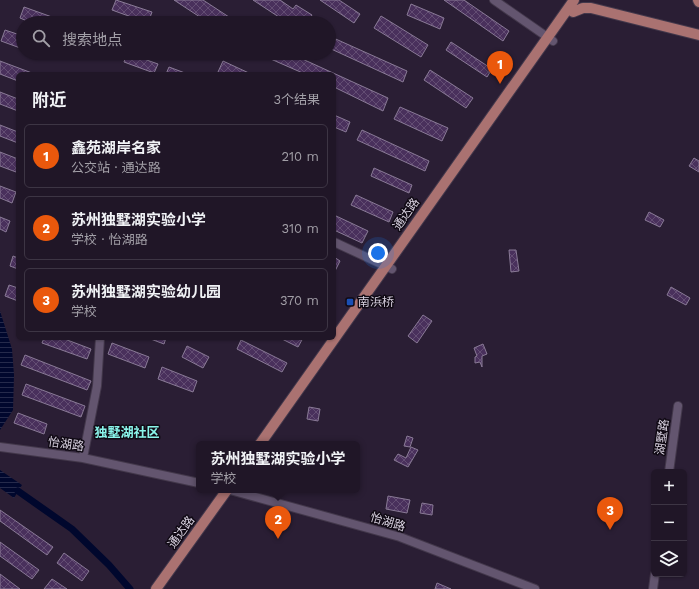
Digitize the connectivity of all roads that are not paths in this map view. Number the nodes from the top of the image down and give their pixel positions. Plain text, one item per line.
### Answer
1 (494, 0) edge
2 (574, 0) edge
3 (582, 0) edge
4 (573, 12) junction
5 (699, 35) edge
6 (550, 39) junction
7 (336, 243) edge
8 (389, 267) junction
9 (100, 340) edge
10 (336, 340) edge
11 (336, 340) edge
12 (678, 406) dead end
13 (262, 441) edge
14 (270, 441) edge
15 (0, 447) edge
16 (83, 458) junction
17 (669, 469) edge
18 (196, 482) edge
19 (230, 493) edge
20 (230, 493) edge
21 (242, 493) edge
22 (655, 577) edge
23 (156, 589) edge
24 (165, 589) edge
25 (535, 589) edge
26 (653, 589) edge

1 - 6 street
2 - 6 main road, 通达路
3 - 4 main road, 通达路
4 - 5 main road
4 - 6 main road, 通达路
6 - 8 main road, 通达路
7 - 8 street
8 - 10 main road, 通达路
8 - 14 main road, 通达路
9 - 16 street
11 - 13 main road, 通达路
12 - 17 street, 湖墅路
15 - 16 street, 怡湖路
16 - 18 street, 怡湖路
19 - 23 main road, 通达路
20 - 24 main road, 通达路
21 - 25 street, 怡湖路
22 - 26 street

